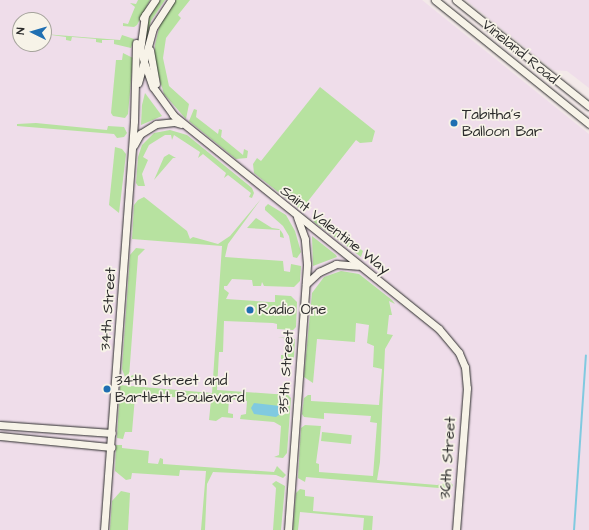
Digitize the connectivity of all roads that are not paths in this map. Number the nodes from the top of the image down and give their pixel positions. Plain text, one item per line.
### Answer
1 (155, 0) edge
2 (171, 0) edge
3 (435, 0) edge
4 (456, 0) edge
5 (444, 3) edge
6 (145, 15) junction
7 (150, 45) junction
8 (144, 64) junction
9 (538, 66) junction
10 (531, 77) junction
11 (153, 87) joint
12 (136, 89) junction
13 (164, 105) junction
14 (589, 106) edge
15 (589, 124) edge
16 (184, 125) junction
17 (133, 147) junction
18 (297, 216) junction
19 (359, 266) junction
20 (306, 284) junction
21 (467, 388) joint
22 (0, 425) edge
23 (112, 433) junction
24 (0, 436) edge
25 (111, 447) junction
26 (104, 530) edge
27 (288, 530) edge
28 (456, 530) edge

1 - 6 street, 34th Street
2 - 7 street, 34th Street
3 - 5 street, Vineland Road
4 - 9 street, Vineland Road
5 - 10 street, Vineland Road
6 - 8 street, 34th Street
6 - 12 street, 34th Street
7 - 8 street, 34th Street
7 - 13 street, Saint Valentine Way
8 - 11 street, 34th Street
8 - 12 street, 34th Street
9 - 10 street
9 - 14 street, Vineland Road
10 - 15 street, Vineland Road
11 - 13 street, Saint Valentine Way
12 - 17 street, 34th Street
13 - 16 street, Saint Valentine Way
16 - 17 street
16 - 18 street, Saint Valentine Way
17 - 23 street, 34th Street
18 - 19 street, Saint Valentine Way
18 - 20 street, 35th Street
19 - 20 street
19 - 21 street, Saint Valentine Way
20 - 27 street, 35th Street
21 - 28 street, 36th Street
22 - 23 street
23 - 25 street, 34th Street
24 - 25 street
25 - 26 street, 34th Street

